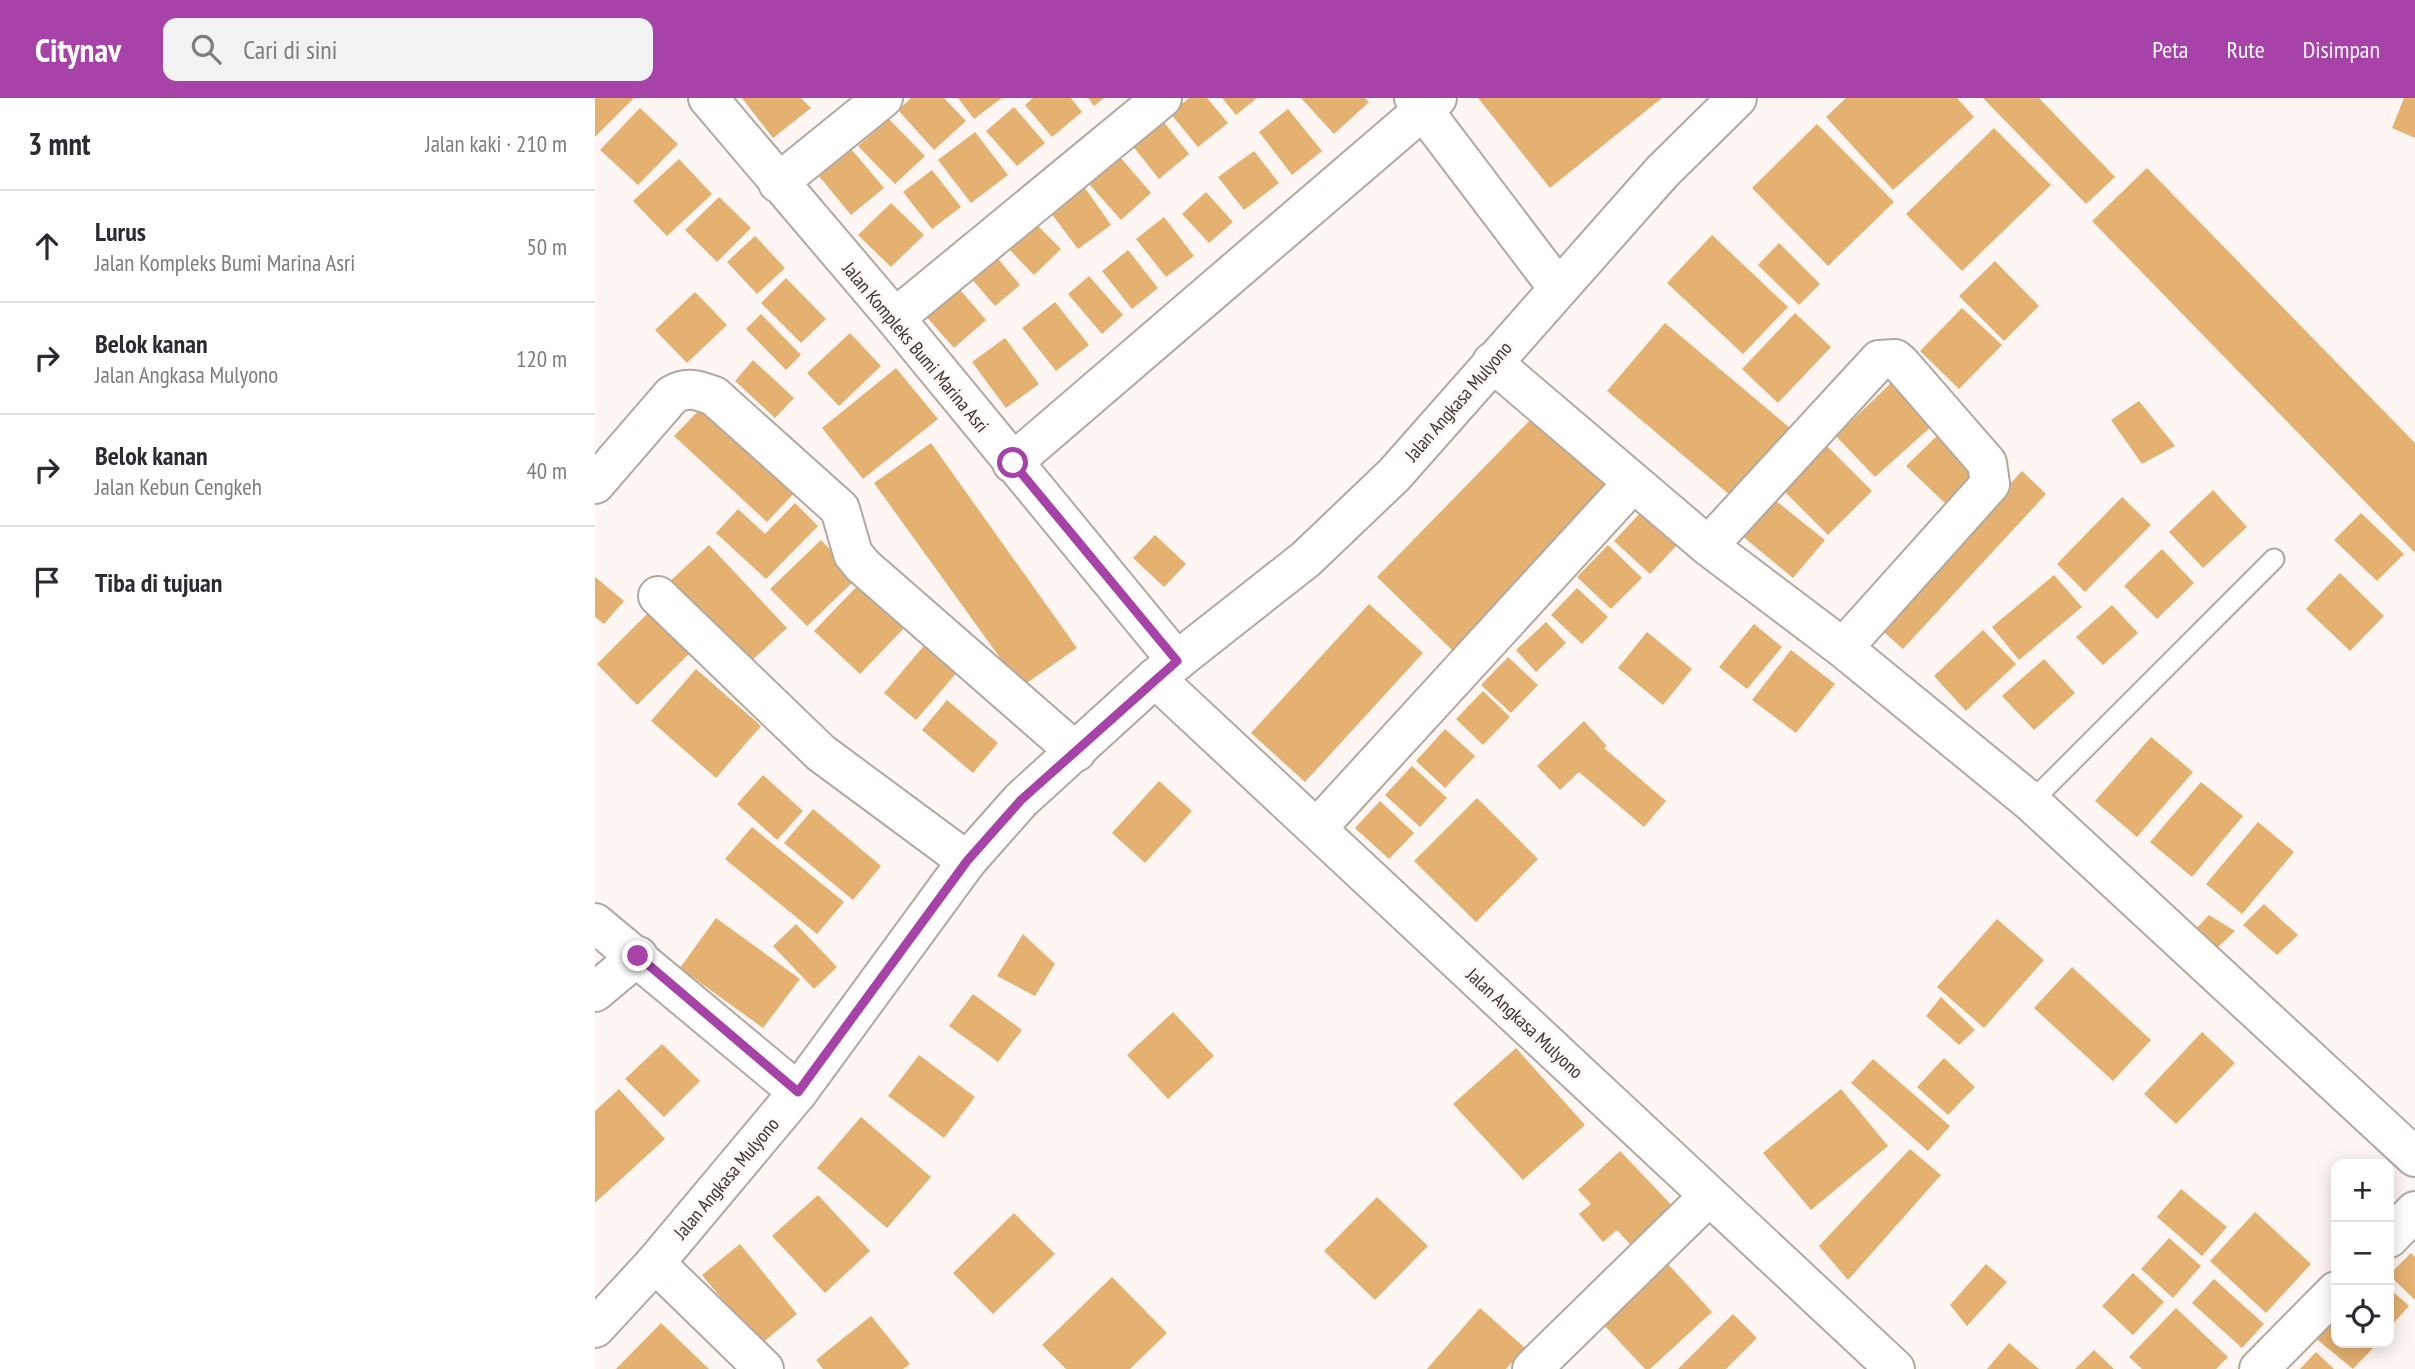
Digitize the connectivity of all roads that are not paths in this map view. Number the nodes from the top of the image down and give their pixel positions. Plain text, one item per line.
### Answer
1 (708, 98) edge
2 (883, 98) edge
3 (1162, 98) edge
4 (1737, 98) edge
5 (1424, 102) edge
6 (778, 183) junction
7 (1557, 288) junction
8 (895, 318) junction
9 (1492, 362) junction
10 (1013, 463) junction
11 (595, 484) edge
12 (1632, 484) junction
13 (1708, 546) junction
14 (2274, 559) dead end
15 (658, 596) dead end
16 (1843, 648) junction
17 (1166, 669) junction
18 (1076, 752) junction
19 (2031, 802) junction
20 (1317, 828) junction
21 (967, 861) junction
22 (595, 923) edge
23 (638, 956) junction
24 (595, 992) edge
25 (798, 1092) junction
26 (2415, 1157) edge
27 (1709, 1196) junction
28 (2415, 1211) edge
29 (2394, 1233) edge
30 (655, 1263) junction
31 (2331, 1296) edge
32 (595, 1328) edge
33 (764, 1369) edge
34 (1532, 1369) edge
35 (1895, 1369) edge
36 (2259, 1369) edge

1 - 6 street, Jalan Kompleks Bumi Marina Asri
2 - 6 street
3 - 8 street
4 - 7 street, Jalan Angkasa Mulyono
5 - 7 street
5 - 10 street
6 - 8 street, Jalan Kompleks Bumi Marina Asri
7 - 9 street, Jalan Angkasa Mulyono
8 - 10 street, Jalan Kompleks Bumi Marina Asri
9 - 12 street
9 - 17 street, Jalan Angkasa Mulyono
10 - 17 street, Jalan Kompleks Bumi Marina Asri
11 - 18 street
12 - 13 street
12 - 20 street
13 - 16 street
13 - 16 street
14 - 19 lane
15 - 21 street
16 - 19 street
17 - 18 street, Jalan Angkasa Mulyono
17 - 20 street, Jalan Angkasa Mulyono
18 - 21 street, Jalan Angkasa Mulyono
19 - 26 street
20 - 27 street, Jalan Angkasa Mulyono
21 - 25 street, Jalan Angkasa Mulyono
22 - 23 street
23 - 24 street
23 - 25 street
25 - 30 street, Jalan Angkasa Mulyono
27 - 34 street
27 - 35 street, Jalan Angkasa Mulyono
28 - 29 street
30 - 32 street, Jalan Angkasa Mulyono
30 - 33 street
31 - 36 street

